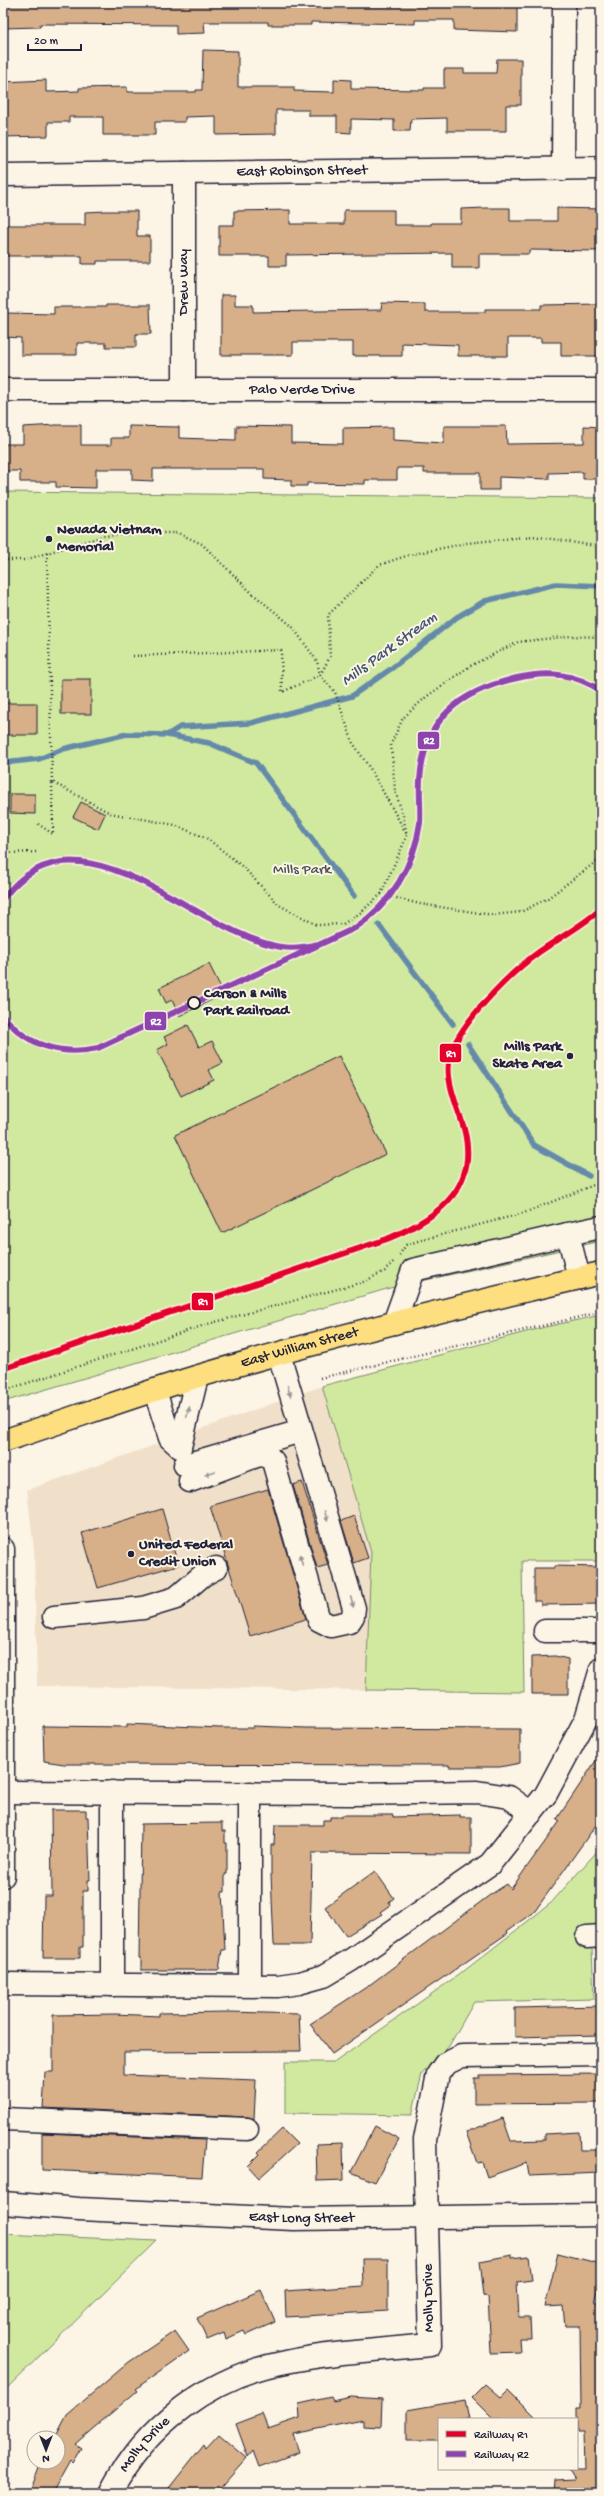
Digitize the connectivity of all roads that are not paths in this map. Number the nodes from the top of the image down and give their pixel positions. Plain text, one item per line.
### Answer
1 (564, 3) edge
2 (601, 168) edge
3 (563, 169) junction
4 (184, 173) junction
5 (3, 175) edge
6 (3, 390) edge
7 (184, 390) junction
8 (601, 390) edge
9 (601, 1227) edge
10 (568, 1234) junction
11 (601, 1274) edge
12 (579, 1278) junction
13 (394, 1323) junction
14 (279, 1354) junction
15 (197, 1377) junction
16 (155, 1391) junction
17 (301, 1431) junction
18 (3, 1441) edge
19 (3, 1549) edge
20 (216, 1568) dead end
21 (54, 1617) dead end
22 (545, 1631) dead end
23 (601, 1631) edge
24 (601, 1669) edge
25 (4, 1792) junction
26 (112, 1792) junction
27 (250, 1793) junction
28 (530, 1813) junction
29 (3, 1876) edge
30 (3, 1984) edge
31 (112, 1985) junction
32 (250, 1985) junction
33 (601, 2054) edge
34 (3, 2119) edge
35 (247, 2129) dead end
36 (3, 2203) edge
37 (601, 2215) edge
38 (427, 2216) junction
39 (110, 2493) edge

1 - 3 street
2 - 3 street, East Robinson Street
3 - 4 street, East Robinson Street
4 - 5 street, East Robinson Street
4 - 7 street, Drew Way
6 - 7 street, Palo Verde Drive
7 - 8 street, Palo Verde Drive
9 - 10 street
10 - 12 street
10 - 13 street
11 - 12 main road, East William Street
12 - 13 main road, East William Street
13 - 14 main road, East William Street
14 - 15 main road, East William Street
14 -> 17 street
15 - 16 main road, East William Street
16 -> 15 street
16 - 18 main road, East William Street
17 -> 17 street
19 - 25 street
20 - 21 street
22 - 23 street
24 - 28 street
25 - 26 street
25 - 29 street
26 - 27 street
26 - 31 street
27 - 28 street
27 - 32 street
28 - 32 street
30 - 31 street
31 - 32 street
33 - 38 street, Molly Drive
34 - 35 street
36 - 38 street, East Long Street
37 - 38 street, East Long Street
38 - 39 street, Molly Drive

